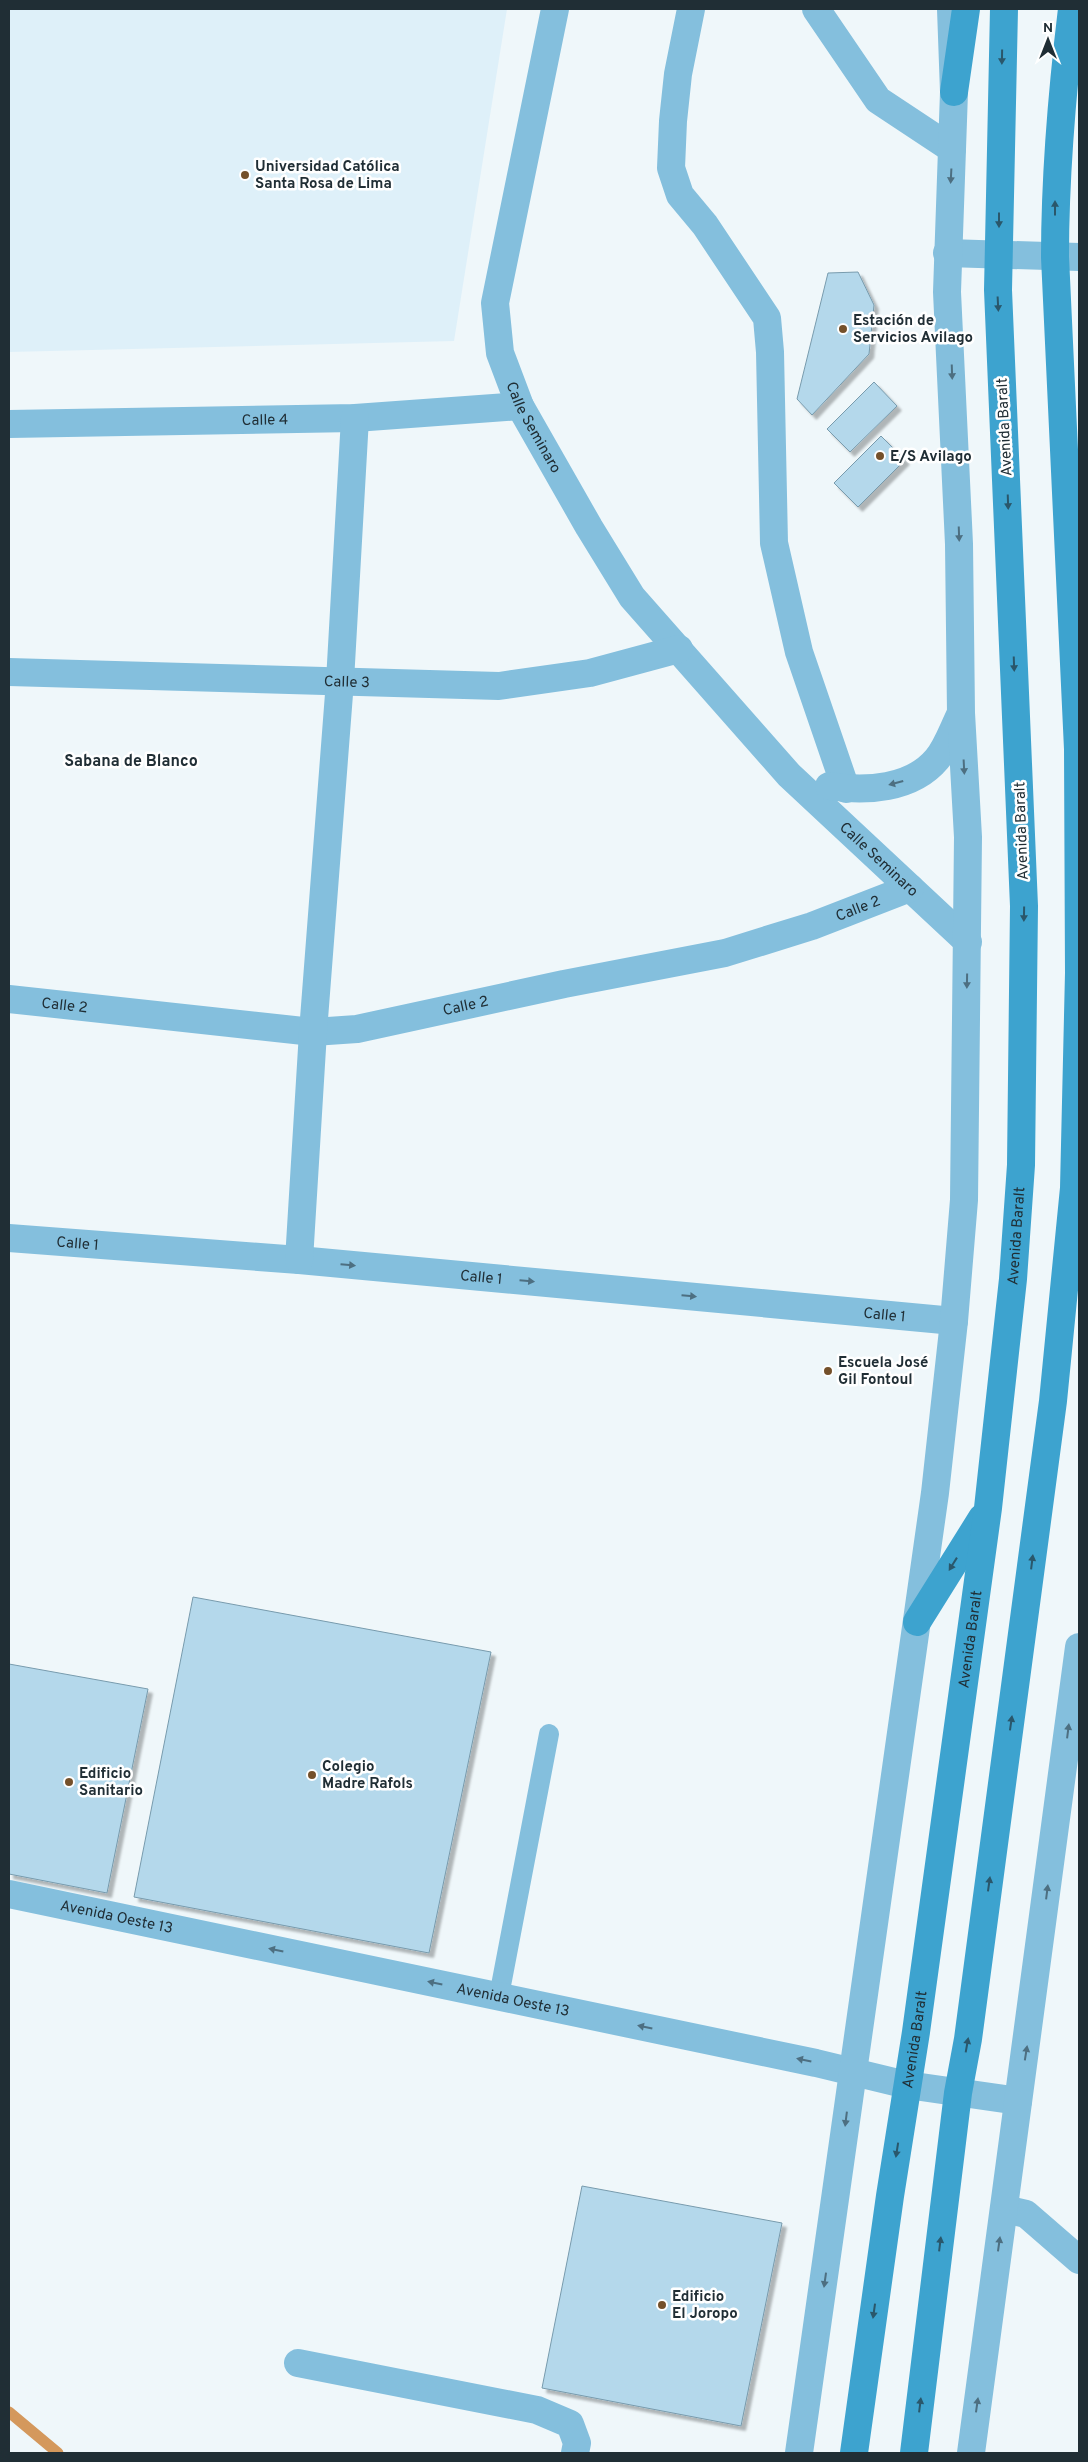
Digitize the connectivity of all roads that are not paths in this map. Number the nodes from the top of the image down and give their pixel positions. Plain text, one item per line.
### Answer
1 (555, 9) edge
2 (691, 9) edge
3 (816, 9) edge
4 (951, 9) edge
5 (966, 9) edge
6 (1004, 9) edge
7 (1072, 9) edge
8 (954, 92) junction
9 (952, 149) junction
10 (947, 253) junction
11 (999, 256) junction
12 (1067, 257) edge
13 (520, 406) junction
14 (355, 418) junction
15 (9, 424) edge
16 (679, 649) junction
17 (9, 672) edge
18 (340, 681) junction
19 (961, 713) junction
20 (789, 775) junction
21 (846, 789) junction
22 (910, 888) junction
23 (968, 942) junction
24 (9, 999) edge
25 (313, 1032) junction
26 (9, 1238) edge
27 (300, 1260) junction
28 (954, 1321) junction
29 (988, 1508) junction
30 (917, 1622) junction
31 (1079, 1647) edge
32 (1077, 1685) edge
33 (549, 1734) dead end
34 (9, 1894) edge
35 (499, 1996) junction
36 (852, 2071) junction
37 (907, 2085) junction
38 (958, 2093) junction
39 (1018, 2101) junction
40 (1004, 2209) junction
41 (1079, 2260) edge
42 (298, 2363) dead end
43 (575, 2453) edge
44 (799, 2453) edge
45 (854, 2453) edge
46 (914, 2453) edge
47 (971, 2453) edge

1 - 13 street, Calle Seminaro
2 - 21 street
3 - 9 street
4 - 8 street
5 - 8 main road
6 -> 11 main road, Avenida Baralt
12 -> 7 main road
8 - 9 street
9 -> 10 street
10 - 11 street
10 -> 19 street
11 - 12 street
11 -> 29 main road, Avenida Baralt
38 -> 12 main road
13 - 14 street, Calle 4
13 - 16 street, Calle Seminaro
14 - 15 street, Calle 4
14 - 18 street
16 - 18 street, Calle 3
16 - 20 street, Calle Seminaro
17 - 18 street, Calle 3
18 - 25 street
19 -> 21 street
19 -> 23 street
20 - 21 street
20 - 22 street, Calle Seminaro
22 - 23 street, Calle Seminaro
22 - 25 street, Calle 2
23 -> 28 street
24 - 25 street, Calle 2
25 - 27 street
26 - 27 street, Calle 1
27 -> 28 street, Calle 1
28 - 30 street
29 -> 30 main road
29 - 37 main road, Avenida Baralt
30 - 36 street
31 - 32 street
39 -> 32 street
33 - 35 lane
35 -> 34 street, Avenida Oeste 13
36 -> 35 street, Avenida Oeste 13
36 - 37 street, Avenida Oeste 13
36 -> 44 street
37 - 38 street, Avenida Oeste 13
37 -> 45 main road, Avenida Baralt
38 - 39 street, Avenida Oeste 13
46 -> 38 main road
39 - 40 street
40 - 41 street
47 -> 40 street
42 - 43 street

